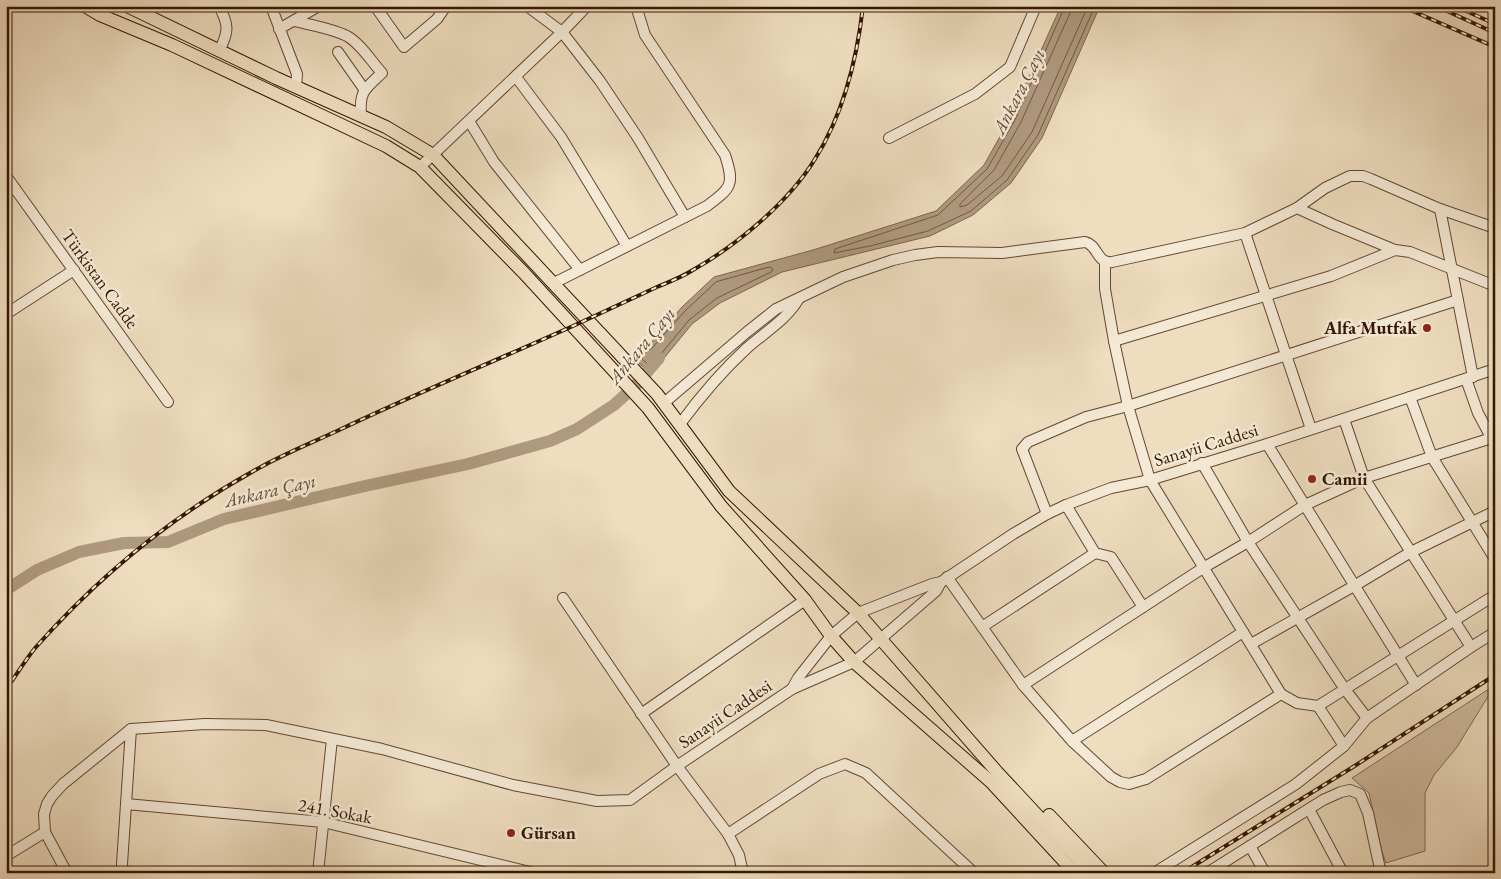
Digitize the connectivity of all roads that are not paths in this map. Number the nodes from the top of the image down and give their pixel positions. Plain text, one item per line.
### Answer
1 (85, 6) edge
2 (127, 6) edge
3 (219, 6) edge
4 (272, 6) edge
5 (319, 6) edge
6 (375, 6) edge
7 (446, 6) edge
8 (527, 6) edge
9 (587, 6) edge
10 (636, 6) edge
11 (1036, 6) edge
12 (294, 21) junction
13 (279, 29) junction
14 (562, 32) junction
15 (219, 51) junction
16 (338, 52) dead end
17 (516, 77) junction
18 (296, 87) junction
19 (364, 89) junction
20 (361, 116) junction
21 (469, 121) junction
22 (889, 138) dead end
23 (433, 155) junction
24 (420, 167) junction
25 (6, 176) edge
26 (1298, 208) junction
27 (1440, 209) junction
28 (685, 217) junction
29 (1495, 228) edge
30 (1245, 233) junction
31 (627, 246) junction
32 (1395, 250) junction
33 (1105, 262) junction
34 (74, 270) junction
35 (580, 270) junction
36 (1453, 270) junction
37 (554, 283) junction
38 (1495, 286) edge
39 (1266, 295) junction
40 (798, 300) junction
41 (1458, 300) junction
42 (6, 314) edge
43 (1114, 341) junction
44 (1285, 354) junction
45 (1495, 369) edge
46 (1470, 378) junction
47 (1410, 397) junction
48 (660, 398) junction
49 (168, 402) dead end
50 (1128, 406) junction
51 (1344, 419) junction
52 (680, 424) junction
53 (1311, 429) junction
54 (1493, 440) edge
55 (1266, 444) junction
56 (1432, 457) junction
57 (1202, 463) junction
58 (1364, 478) junction
59 (1150, 480) junction
60 (1066, 505) junction
61 (1305, 506) junction
62 (1495, 512) edge
63 (1047, 514) junction
64 (1472, 522) junction
65 (1248, 542) junction
66 (1411, 552) junction
67 (1095, 553) junction
68 (1495, 559) edge
69 (1203, 568) junction
70 (944, 580) junction
71 (1354, 586) junction
72 (1495, 596) edge
73 (563, 598) dead end
74 (805, 600) junction
75 (1143, 607) junction
76 (858, 613) junction
77 (1299, 618) junction
78 (1454, 620) junction
79 (982, 627) junction
80 (1243, 632) junction
81 (1495, 632) edge
82 (831, 636) junction
83 (881, 639) junction
84 (1251, 644) junction
85 (1471, 647) junction
86 (1398, 657) junction
87 (854, 662) junction
88 (1023, 685) junction
89 (1416, 685) junction
90 (1344, 688) junction
91 (792, 689) junction
92 (1281, 694) junction
93 (1318, 706) junction
94 (641, 714) junction
95 (1367, 718) junction
96 (131, 730) junction
97 (332, 738) junction
98 (970, 741) junction
99 (1072, 741) junction
100 (1344, 746) junction
101 (959, 753) junction
102 (677, 766) junction
103 (994, 777) junction
104 (126, 804) junction
105 (1309, 809) junction
106 (323, 822) junction
107 (45, 832) junction
108 (728, 834) junction
109 (1250, 846) junction
110 (6, 856) edge
111 (1091, 859) junction
112 (67, 873) edge
113 (123, 873) edge
114 (318, 873) edge
115 (534, 873) edge
116 (743, 873) edge
117 (974, 873) edge
118 (1066, 873) edge
119 (1075, 873) edge
120 (1091, 873) edge
121 (1096, 873) edge
122 (1104, 873) edge
123 (1154, 873) edge
124 (1207, 873) edge
125 (1264, 873) edge
126 (1343, 873) edge
127 (1384, 873) edge

1 - 24 main road
2 - 15 main road
3 - 15 street
4 - 13 street
5 - 12 street
6 - 7 street
8 - 14 street
9 - 14 street
10 - 28 street
11 - 22 street
12 - 13 street
12 - 19 street
13 - 18 street
14 - 17 street
14 - 28 street
15 - 18 main road
16 - 19 street
17 - 21 street
17 - 31 street
18 - 20 main road
19 - 20 street
20 - 23 main road
21 - 23 street
21 - 35 street
23 - 24 street
23 - 37 main road
24 - 74 main road
25 - 34 street, Türkistan Cadde
26 - 27 street
26 - 30 street
26 - 32 street
27 - 29 street
27 - 36 street
28 - 31 street
30 - 33 street
30 - 39 street
31 - 35 street
32 - 36 street
32 - 39 street
33 - 40 street
33 - 43 street
34 - 42 street
34 - 49 street, Türkistan Cadde
35 - 37 street
36 - 38 street
36 - 41 street
37 - 48 main road
39 - 43 street
39 - 44 street
40 - 48 street
40 - 52 street
41 - 44 street
41 - 46 street
43 - 50 street
44 - 50 street
44 - 53 street
45 - 46 street, Sanayii Caddesi
46 - 47 street, Sanayii Caddesi
46 - 54 street
47 - 51 street, Sanayii Caddesi
47 - 56 street
48 - 52 main road
50 - 59 street
50 - 63 street
51 - 53 street, Sanayii Caddesi
51 - 58 street
52 - 76 main road
53 - 55 street, Sanayii Caddesi
54 - 56 street
55 - 57 street, Sanayii Caddesi
55 - 61 street
56 - 58 street
56 - 64 street
57 - 59 street, Sanayii Caddesi
57 - 65 street
58 - 61 street
58 - 66 street
59 - 60 street, Sanayii Caddesi
59 - 69 street
60 - 63 street, Sanayii Caddesi
60 - 67 street
61 - 65 street
61 - 71 street
62 - 64 street
63 - 70 street, Sanayii Caddesi
64 - 66 street
64 - 68 street
65 - 69 street
65 - 77 street
66 - 71 street
66 - 78 street
67 - 75 street
67 - 79 street
69 - 75 street
69 - 80 street
70 - 76 street, Sanayii Caddesi
70 - 79 street
70 - 83 street, Sanayii Caddesi
71 - 77 street
71 - 86 street
72 - 78 street
73 - 94 street
74 - 82 main road
74 - 94 street
75 - 88 street
76 - 82 street, Sanayii Caddesi
76 - 83 main road
77 - 84 street
77 - 90 street
78 - 85 street
78 - 86 street
79 - 88 street
80 - 84 street
80 - 99 street
81 - 85 street
82 - 87 main road
82 - 91 street, Sanayii Caddesi
83 - 87 street, Sanayii Caddesi
83 - 98 main road
84 - 92 street
85 - 89 street
86 - 89 street
86 - 90 street
87 - 91 street, Sanayii Caddesi
87 - 101 main road
88 - 99 street
89 - 95 street
90 - 93 street
90 - 95 street
91 - 102 street, Sanayii Caddesi
92 - 93 street
92 - 99 street
93 - 100 street
94 - 102 street
95 - 100 street
96 - 97 street, Sanayii Caddesi
96 - 104 street
96 - 107 street
97 - 102 street, Sanayii Caddesi
97 - 106 street
98 - 103 main road
98 - 111 main road
100 - 123 street
101 - 103 main road
101 - 118 main road
102 - 108 street
103 - 119 main road
103 - 120 main road
104 - 106 street, 241. Sokak
104 - 113 street
105 - 109 street
105 - 126 street
105 - 127 street
106 - 114 street
106 - 115 street, 241. Sokak
107 - 110 street
107 - 112 street
108 - 116 street
108 - 117 street
109 - 124 street
109 - 125 street
111 - 121 main road
111 - 122 main road

